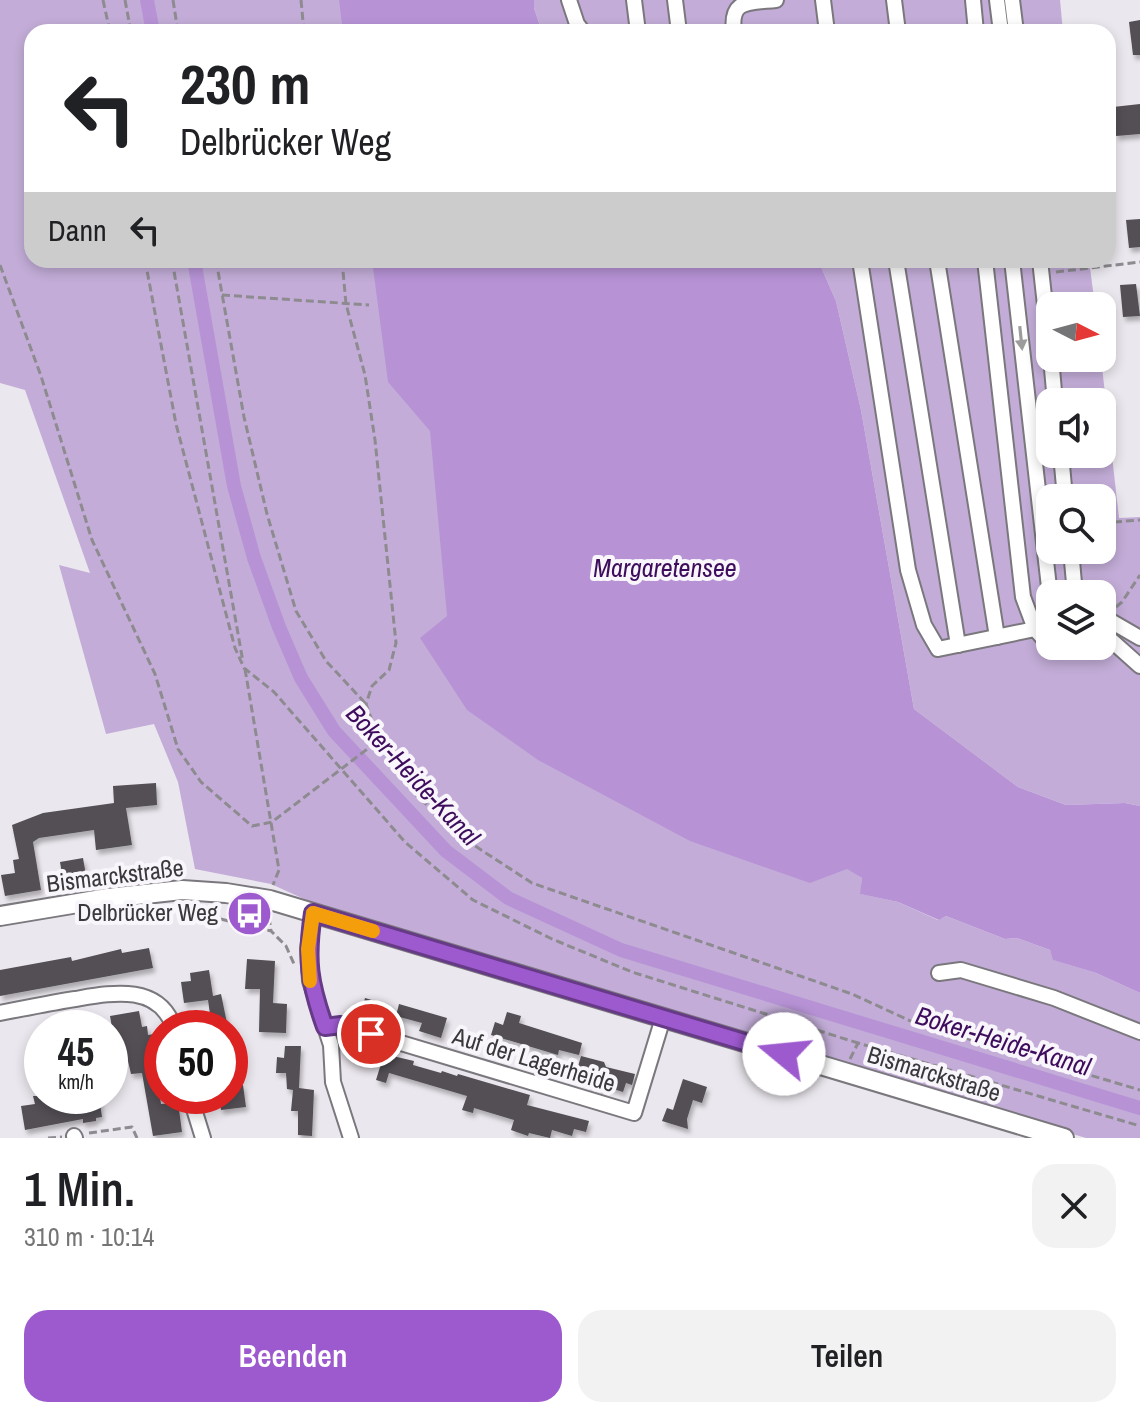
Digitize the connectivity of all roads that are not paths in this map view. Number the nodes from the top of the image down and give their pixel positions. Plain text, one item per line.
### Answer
1 (569, 0) edge
2 (634, 0) edge
3 (675, 0) edge
4 (776, 0) edge
5 (823, 0) edge
6 (894, 0) edge
7 (973, 0) edge
8 (997, 0) edge
9 (1012, 0) edge
10 (577, 24) edge
11 (637, 24) edge
12 (678, 24) edge
13 (733, 24) edge
14 (826, 24) edge
15 (897, 24) edge
16 (975, 24) edge
17 (1000, 24) edge
18 (1015, 24) edge
19 (861, 268) edge
20 (897, 268) edge
21 (938, 268) edge
22 (986, 268) edge
23 (1013, 268) edge
24 (1041, 268) edge
25 (1044, 292) edge
26 (1048, 580) edge
27 (1116, 624) edge
28 (1034, 626) junction
29 (1036, 629) edge
30 (997, 637) junction
31 (1140, 638) edge
32 (958, 645) junction
33 (1116, 645) edge
34 (1140, 666) edge
35 (313, 913) junction
36 (0, 916) edge
37 (939, 973) dead end
38 (163, 1010) edge
39 (0, 1013) edge
40 (663, 1018) junction
41 (325, 1027) junction
42 (1140, 1032) edge
43 (196, 1114) edge
44 (203, 1138) edge
45 (351, 1138) edge
46 (1064, 1138) edge

1 - 10 street
2 - 11 street
3 - 12 street
4 - 13 street
5 - 14 street
6 - 15 street
7 - 16 street
8 - 17 street
9 - 18 street
19 - 32 street
20 - 32 street
21 - 30 street
22 - 28 street
23 -> 26 street
24 - 25 street
27 - 31 street
28 - 29 street
28 - 30 street
30 - 32 street
33 - 34 street
35 - 36 main road, Bismarckstraße
35 - 40 main road, Bismarckstraße
35 - 41 street
37 - 42 street
38 - 39 street
40 - 41 street, Auf der Lagerheide
40 - 46 main road, Bismarckstraße
41 - 45 street
43 - 44 street

